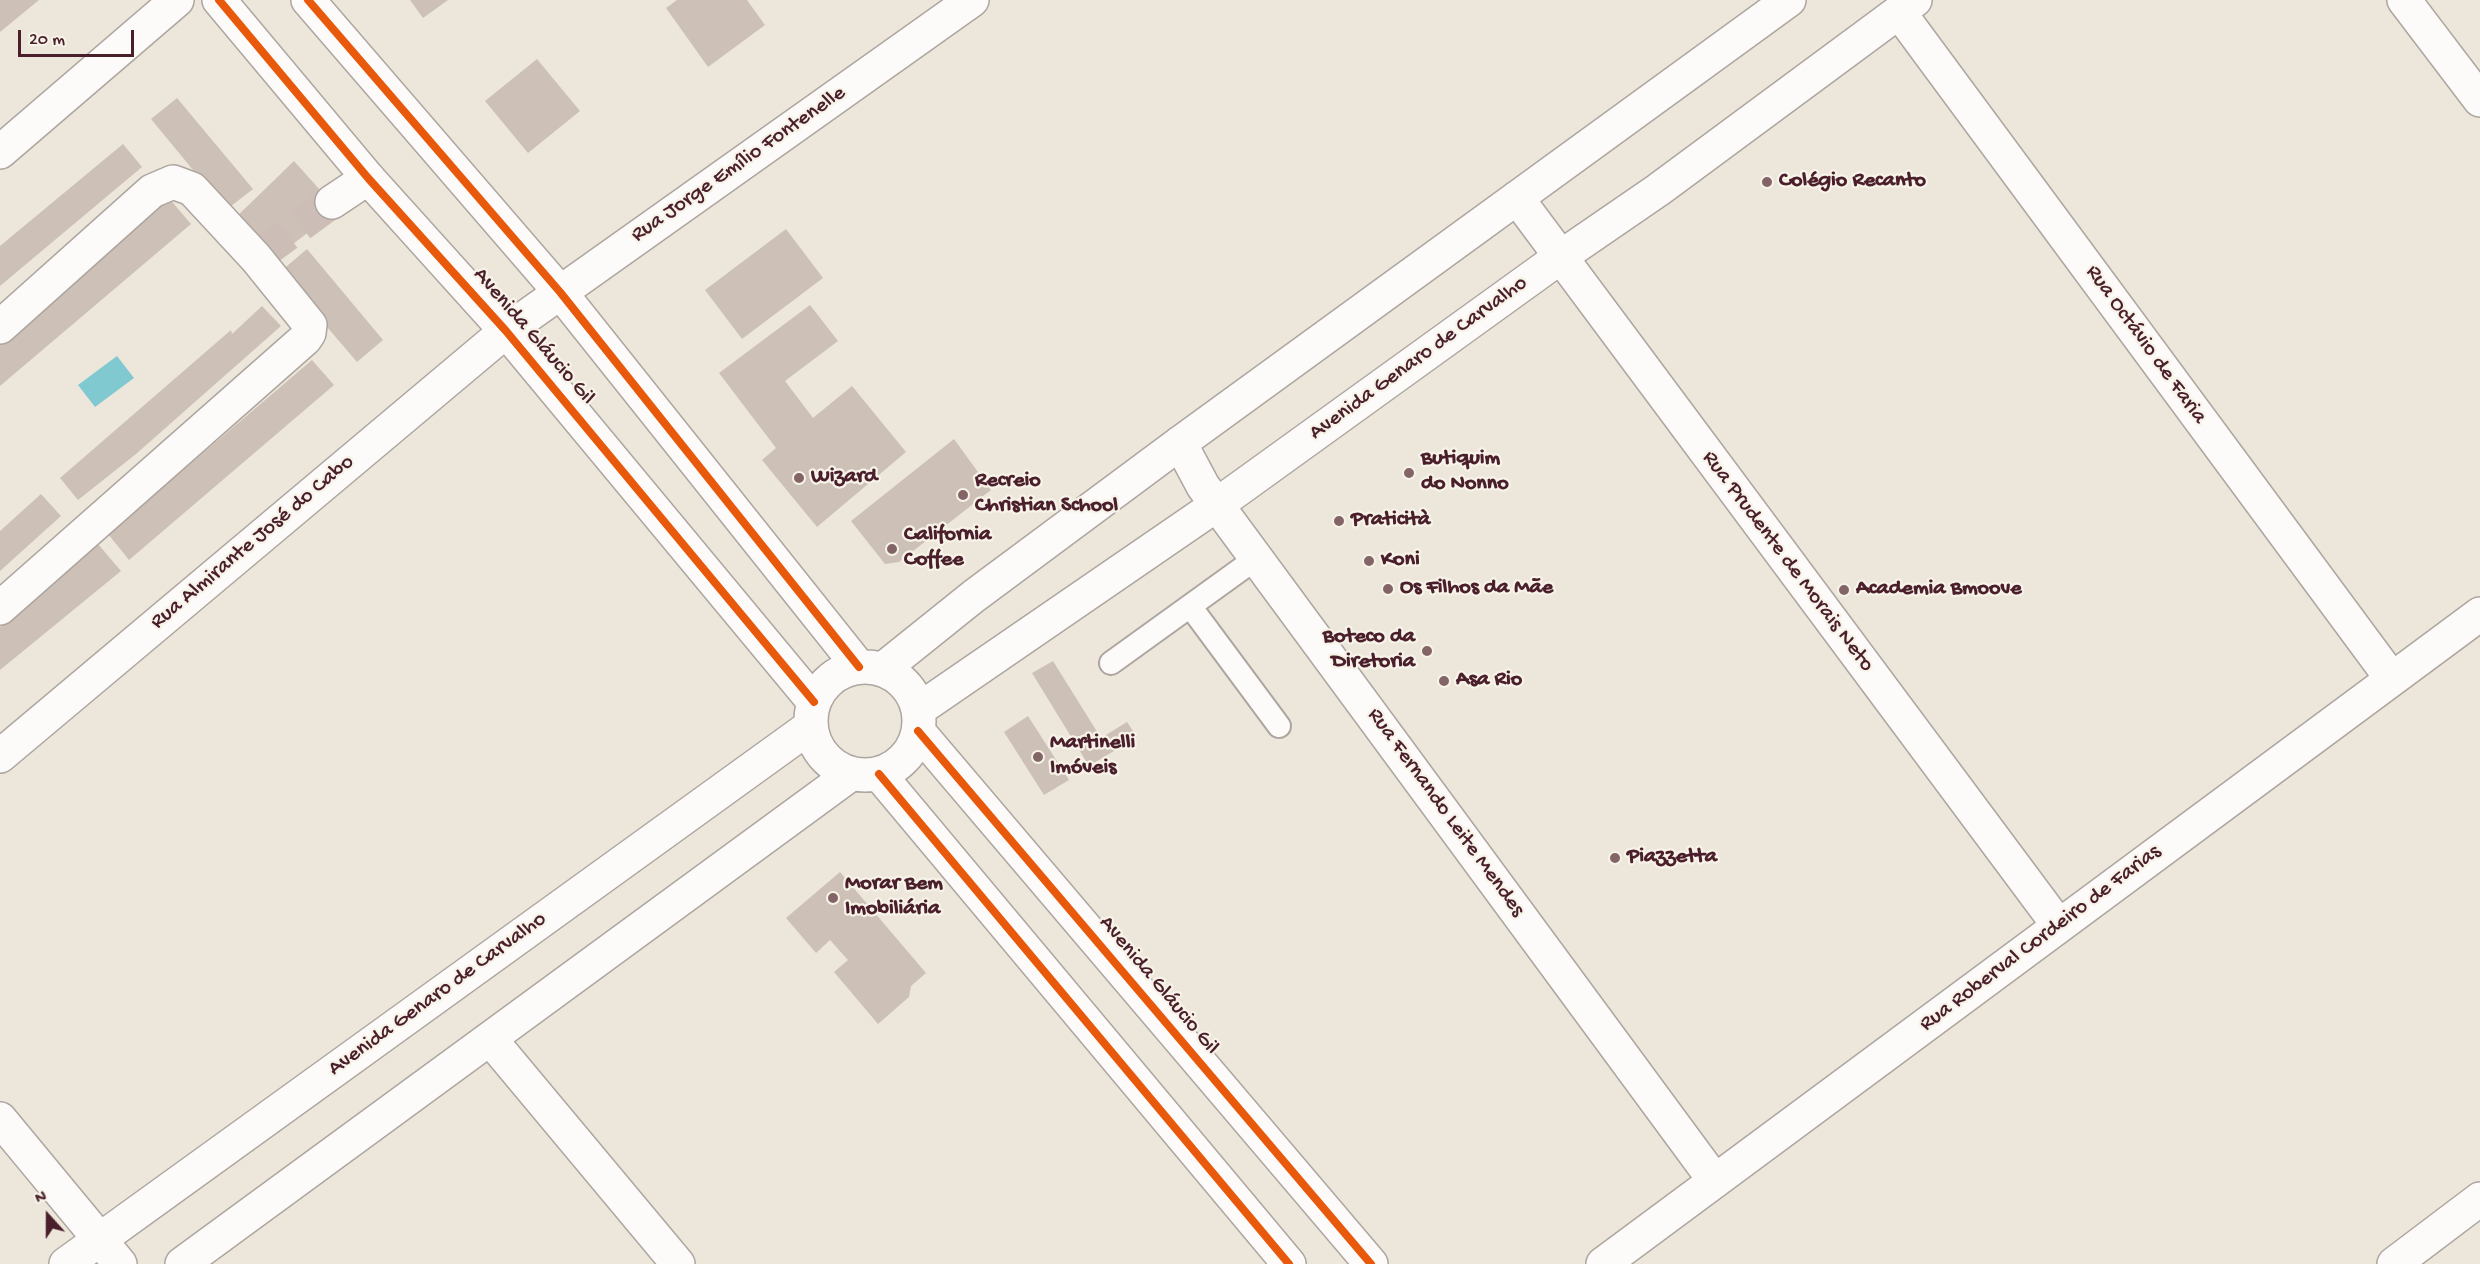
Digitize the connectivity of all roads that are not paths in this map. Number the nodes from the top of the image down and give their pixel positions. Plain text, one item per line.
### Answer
1 (177, 0) edge
2 (219, 0) edge
3 (308, 0) edge
4 (972, 0) edge
5 (1789, 0) edge
6 (2404, 0) edge
7 (1907, 6) edge
8 (2480, 100) edge
9 (0, 152) edge
10 (368, 177) junction
11 (1517, 198) junction
12 (332, 202) tunnel mouth
13 (1559, 258) junction
14 (560, 292) junction
15 (0, 327) edge
16 (506, 331) junction
17 (1180, 443) junction
18 (1218, 504) junction
19 (1258, 557) junction
20 (1190, 606) junction
21 (0, 608) edge
22 (2480, 614) edge
23 (1111, 663) dead end
24 (871, 668) junction
25 (2392, 679) junction
26 (813, 714) junction
27 (918, 721) junction
28 (1279, 726) dead end
29 (0, 756) edge
30 (865, 774) junction
31 (2059, 926) junction
32 (490, 1040) junction
33 (0, 1119) edge
34 (1715, 1181) junction
35 (2480, 1199) edge
36 (100, 1238) junction
37 (66, 1264) edge
38 (120, 1264) edge
39 (182, 1264) edge
40 (678, 1264) edge
41 (1289, 1264) edge
42 (1371, 1264) edge
43 (1602, 1264) edge
44 (2394, 1264) edge

1 - 9 street
2 - 10 street, Avenida Gláucio Gil
3 - 14 street, Avenida Gláucio Gil
4 - 14 street, Rua Jorge Emílio Fontenelle
5 - 11 street
6 - 8 street
7 - 13 street, Avenida Genaro de Carvalho
7 - 25 street, Rua Octávio de Faria
10 - 12 street
10 - 16 street, Avenida Gláucio Gil
11 - 13 street, Rua Prudente de Morais Neto
11 - 17 street
13 - 18 street, Avenida Genaro de Carvalho
13 - 31 street, Rua Prudente de Morais Neto
14 - 16 street, Rua Jorge Emílio Fontenelle
14 - 24 street, Avenida Gláucio Gil
15 - 21 street
16 - 26 street, Avenida Gláucio Gil
16 - 29 street, Rua Almirante José do Cabo
17 - 18 street, Rua Fernando Leite Mendes
17 - 24 street
18 - 19 street, Rua Fernando Leite Mendes
18 - 27 street, Avenida Genaro de Carvalho
19 - 20 lane
19 - 34 street, Rua Fernando Leite Mendes
20 - 23 lane
20 - 28 lane
22 - 25 street, Rua Roberval Cordeiro de Farias
24 - 26 street
24 - 27 street
25 - 31 street, Rua Roberval Cordeiro de Farias
26 - 30 street
26 - 36 street, Avenida Genaro de Carvalho
27 - 30 street
27 - 42 street, Avenida Gláucio Gil
30 - 32 street
30 - 41 street
31 - 34 street, Rua Roberval Cordeiro de Farias
32 - 39 street
32 - 40 street
33 - 36 street
34 - 43 street, Rua Roberval Cordeiro de Farias
35 - 44 street
36 - 37 street, Avenida Genaro de Carvalho
36 - 38 street

